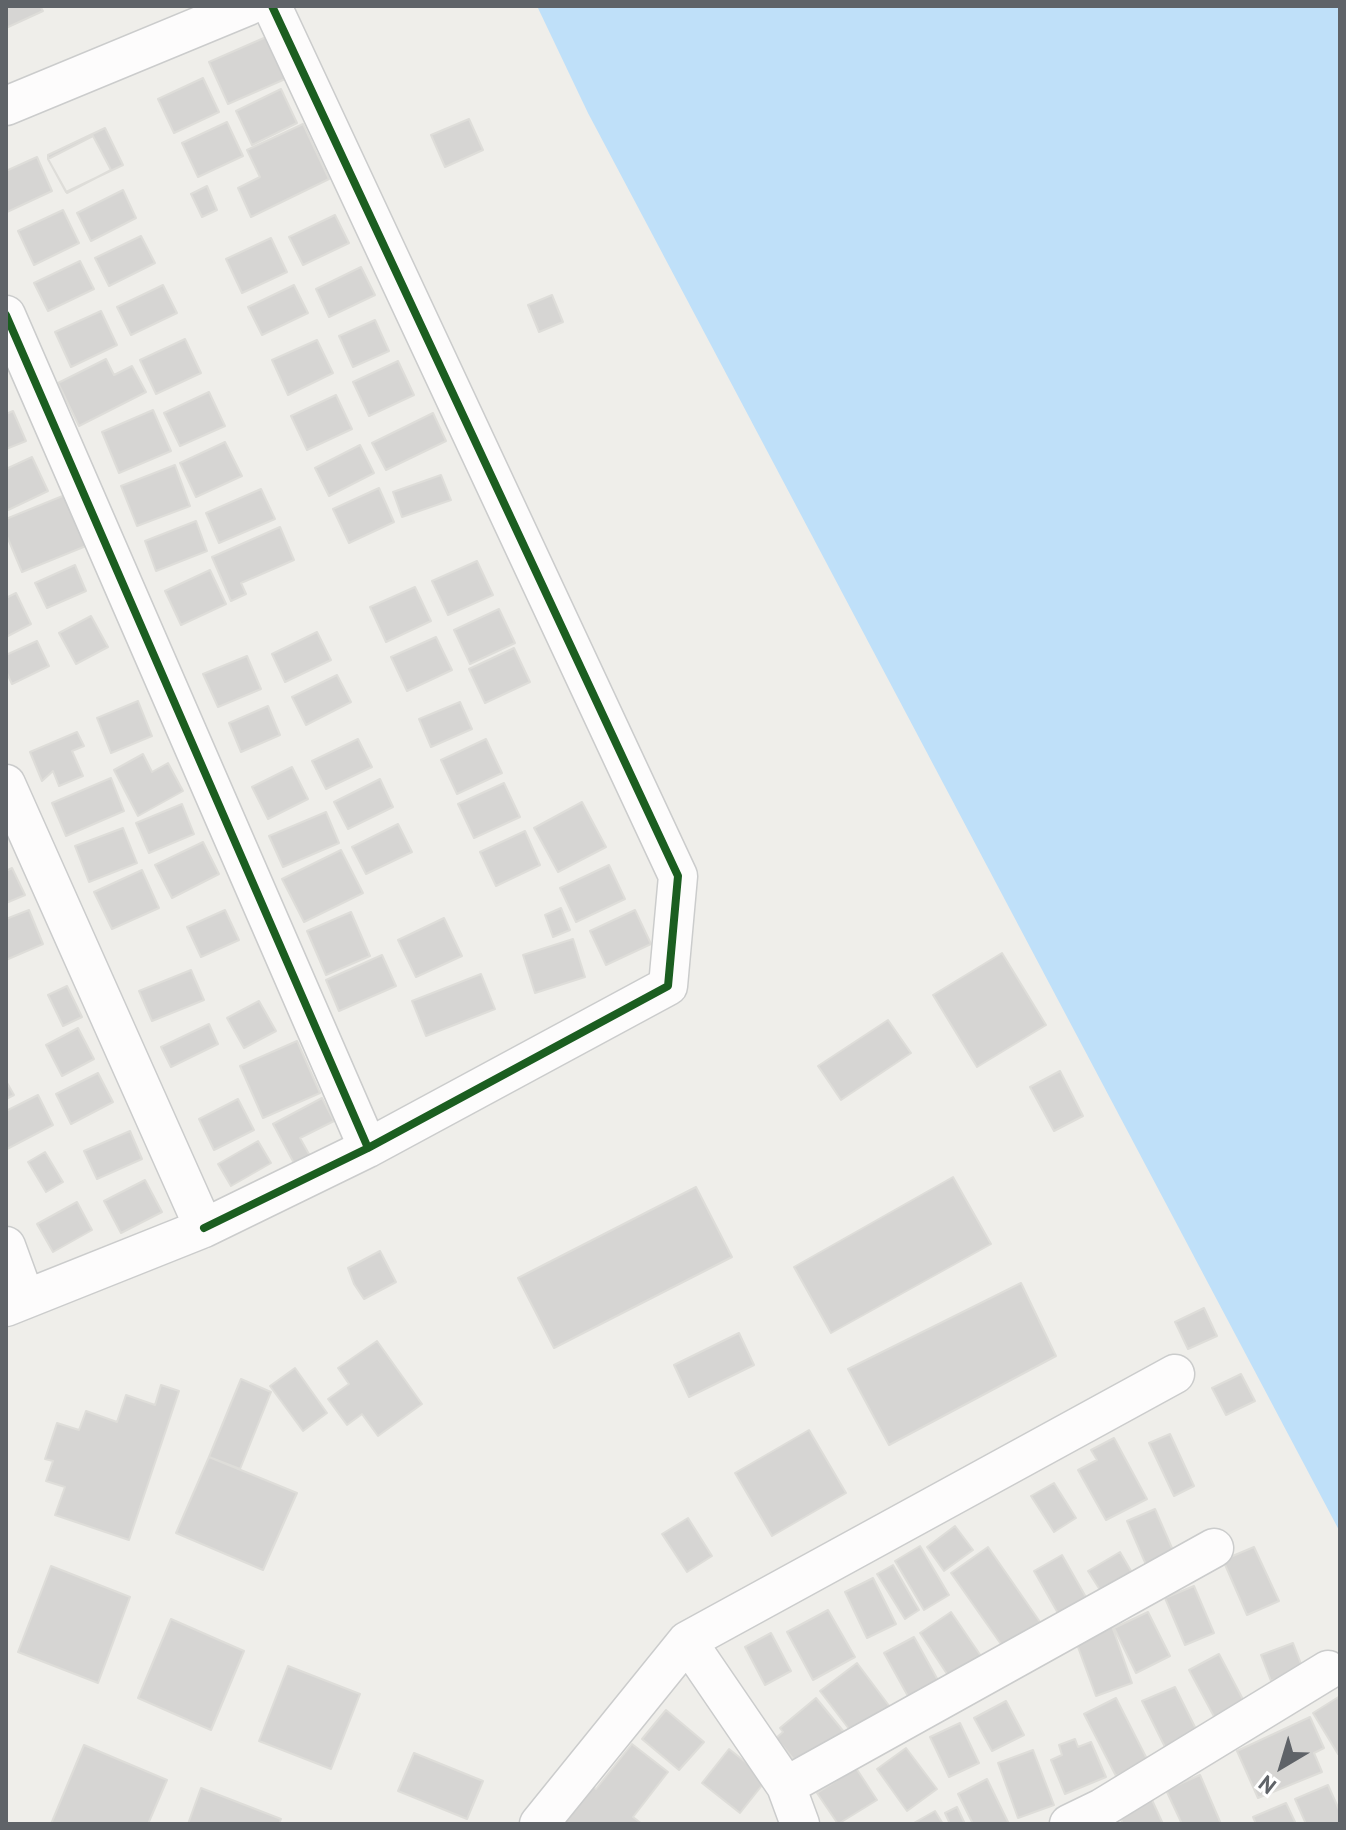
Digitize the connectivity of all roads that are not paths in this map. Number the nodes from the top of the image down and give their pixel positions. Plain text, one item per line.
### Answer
1 (248, 6) edge
2 (272, 6) edge
3 (6, 106) edge
4 (6, 315) edge
5 (6, 784) edge
6 (368, 1148) junction
7 (204, 1228) junction
8 (6, 1246) edge
9 (16, 1302) edge
10 (1175, 1374) dead end
11 (1214, 1548) dead end
12 (687, 1641) junction
13 (1328, 1670) dead end
14 (795, 1814) edge
15 (539, 1824) edge
16 (1069, 1824) edge

1 - 3 street
2 - 6 street
4 - 6 street
5 - 7 street
6 - 7 street
7 - 9 street
8 - 9 street
10 - 12 street
11 - 14 street
12 - 14 street
12 - 15 street
13 - 16 street

